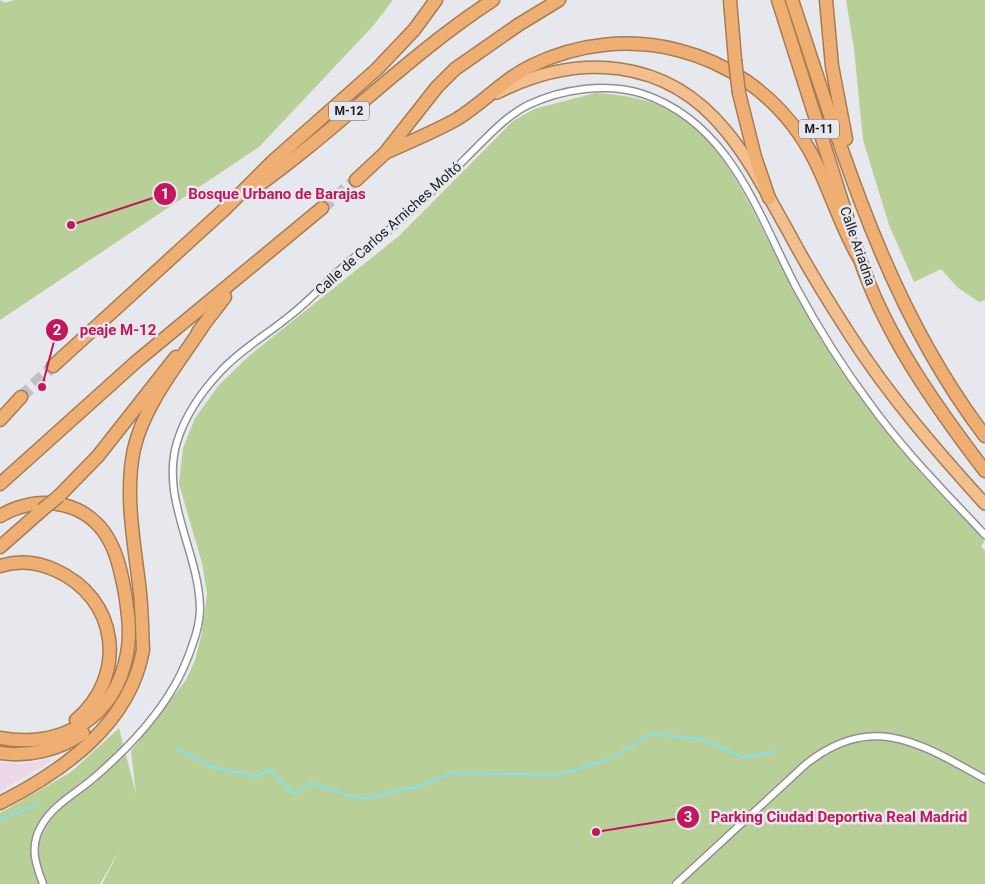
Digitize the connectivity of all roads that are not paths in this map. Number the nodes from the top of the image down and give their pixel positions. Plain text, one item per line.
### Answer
1 (436, 0) edge
2 (493, 0) edge
3 (559, 0) edge
4 (730, 0) edge
5 (778, 0) edge
6 (792, 0) edge
7 (826, 0) edge
8 (487, 98) junction
9 (385, 153) junction
10 (356, 180) tunnel mouth
11 (854, 184) junction
12 (769, 198) junction
13 (226, 208) junction
14 (322, 208) tunnel mouth
15 (859, 258) junction
16 (238, 280) junction
17 (202, 326) junction
18 (53, 366) tunnel mouth
19 (21, 397) tunnel mouth
20 (0, 420) edge
21 (985, 436) edge
22 (985, 471) edge
23 (0, 484) edge
24 (985, 506) edge
25 (0, 516) edge
26 (985, 535) edge
27 (0, 546) edge
28 (0, 566) edge
29 (0, 572) edge
30 (59, 572) junction
31 (142, 635) junction
32 (0, 738) edge
33 (27, 740) junction
34 (0, 753) edge
35 (985, 779) edge
36 (0, 803) edge
37 (42, 884) edge
38 (676, 884) edge

1 - 13 highway
2 - 13 highway, M-12
3 - 9 highway
4 - 12 highway, bridge
5 - 15 highway, Calle Ariadna / M-11
6 - 11 highway, Calle Ariadna / M-11
7 - 11 highway
8 - 9 highway
8 - 12 highway
8 - 15 highway
9 - 10 highway
11 - 21 highway, Calle Ariadna / M-11
12 - 24 highway
13 - 18 highway, M-12
14 - 16 highway
15 - 22 highway, Calle Ariadna / M-11
16 - 17 highway
16 - 23 highway
17 - 27 highway, bridge
17 - 31 highway
19 - 20 highway
25 - 33 highway
26 - 37 street, Calle de Carlos Arniches Moltó
28 - 30 highway
29 - 30 highway
30 - 33 highway
31 - 34 highway
31 - 36 highway
32 - 33 highway
35 - 38 street

